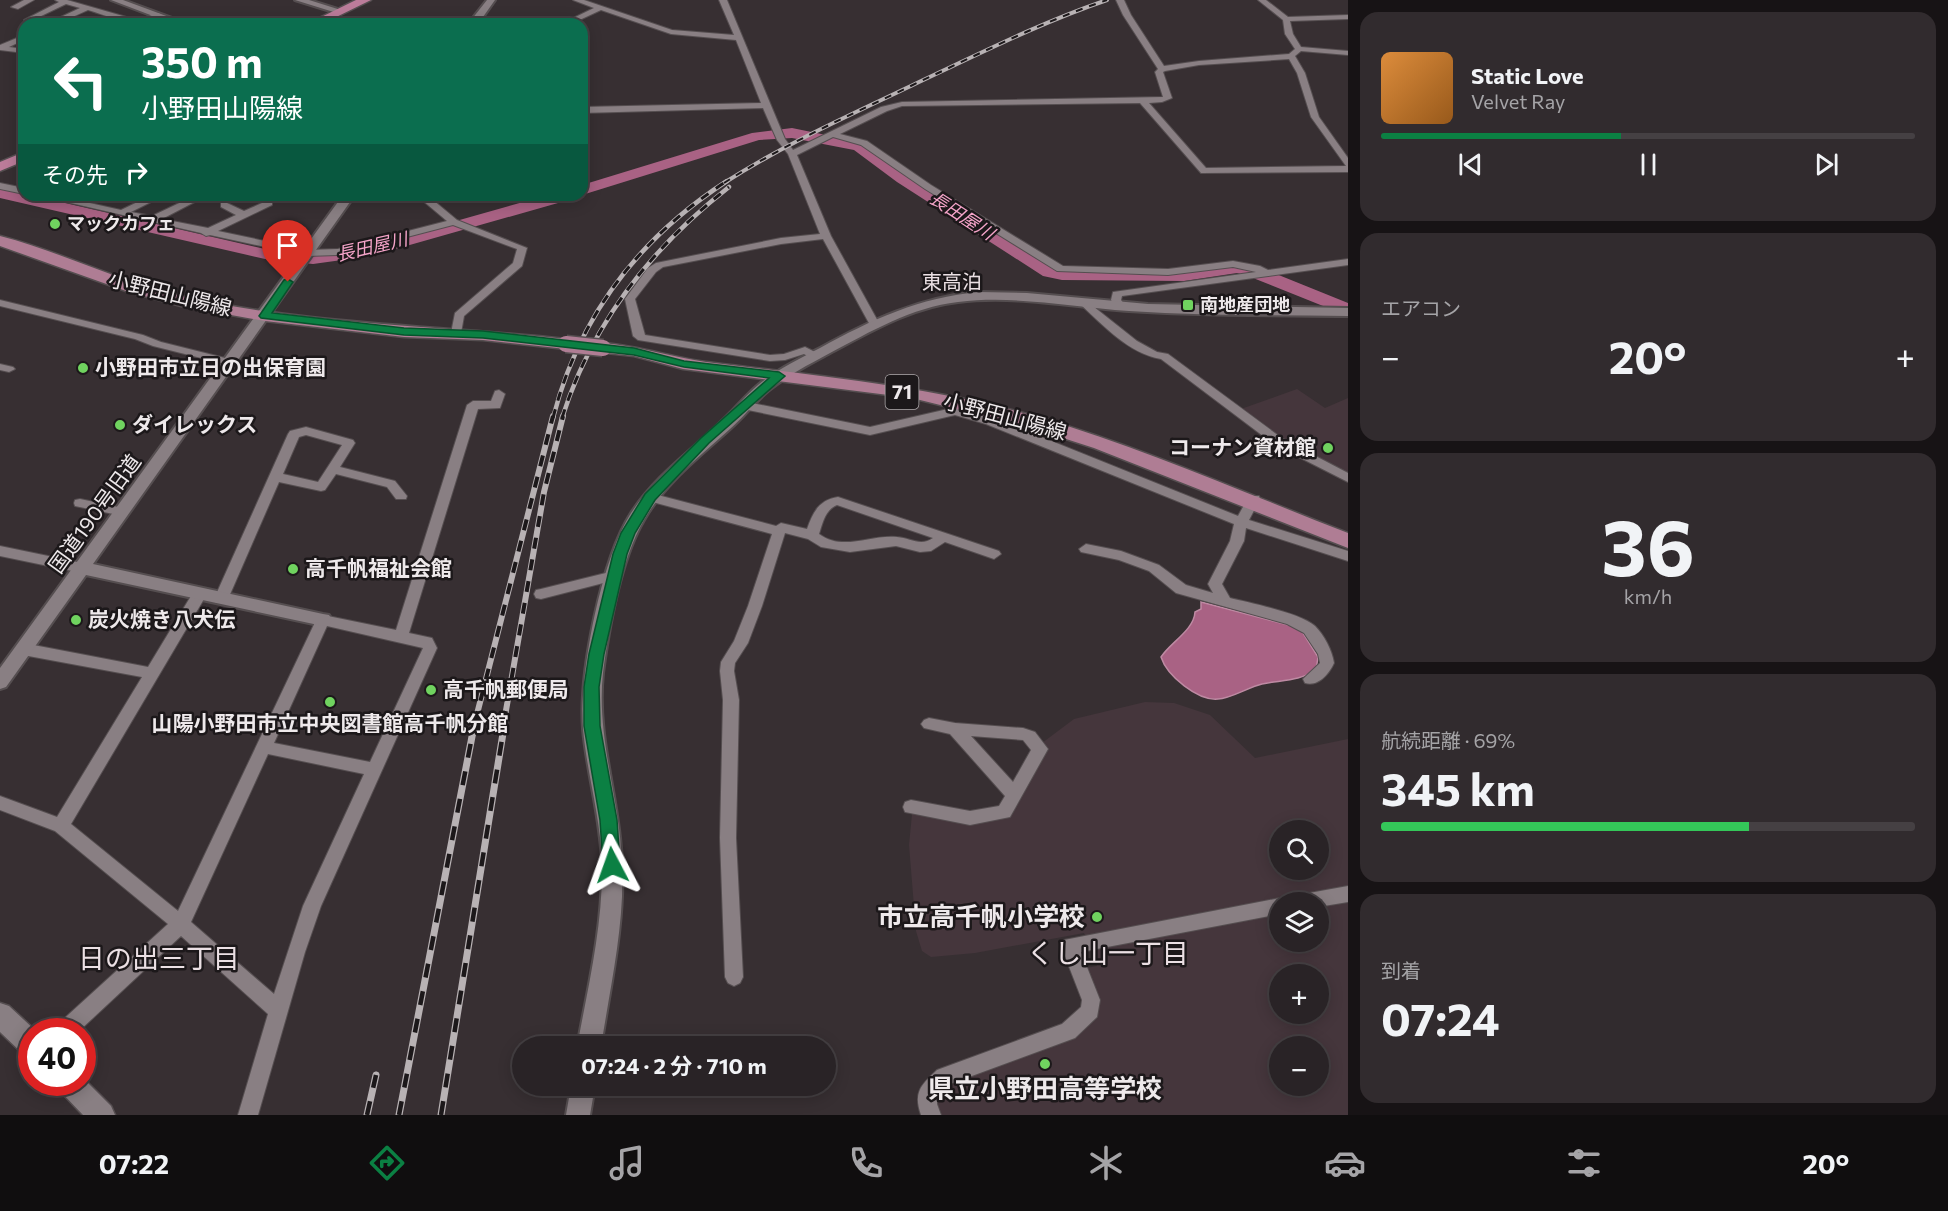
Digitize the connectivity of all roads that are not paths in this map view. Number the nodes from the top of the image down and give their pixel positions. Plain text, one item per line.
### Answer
1 (30, 0) edge
2 (115, 0) edge
3 (299, 0) edge
4 (366, 0) edge
5 (491, 0) edge
6 (577, 0) edge
7 (723, 0) edge
8 (1120, 0) edge
9 (1262, 0) edge
10 (62, 1) edge
11 (15, 7) dead end
12 (600, 8) junction
13 (85, 9) junction
14 (340, 11) junction
15 (158, 15) junction
16 (1348, 17) edge
17 (32, 18) edge
18 (65, 18) edge
19 (106, 18) edge
20 (149, 18) edge
21 (166, 18) edge
22 (325, 18) edge
23 (478, 18) edge
24 (578, 18) edge
25 (1286, 19) junction
26 (740, 38) junction
27 (18, 40) edge
28 (0, 48) edge
29 (1299, 49) junction
30 (18, 50) edge
31 (1348, 53) edge
32 (1290, 56) junction
33 (1162, 69) junction
34 (1143, 100) junction
35 (768, 105) junction
36 (588, 110) edge
37 (830, 135) junction
38 (792, 154) junction
39 (18, 159) edge
40 (1348, 164) edge
41 (0, 168) edge
42 (1348, 169) edge
43 (0, 186) edge
44 (18, 190) edge
45 (68, 201) edge
46 (80, 201) edge
47 (147, 201) edge
48 (191, 201) edge
49 (265, 201) edge
50 (345, 201) edge
51 (429, 201) edge
52 (76, 203) junction
53 (224, 206) dead end
54 (121, 213) junction
55 (243, 215) junction
56 (152, 220) junction
57 (459, 224) junction
58 (206, 233) junction
59 (826, 236) junction
60 (0, 241) edge
61 (304, 258) junction
62 (1348, 262) edge
63 (1261, 274) junction
64 (1084, 302) junction
65 (1120, 305) junction
66 (3, 307) edge
67 (1346, 313) edge
68 (265, 316) junction
69 (875, 325) junction
70 (456, 333) junction
71 (815, 356) junction
72 (229, 362) junction
73 (779, 376) junction
74 (499, 394) dead end
75 (747, 406) junction
76 (974, 407) junction
77 (955, 411) junction
78 (333, 469) junction
79 (277, 477) junction
80 (1348, 478) edge
81 (400, 496) dead end
82 (650, 497) junction
83 (1253, 501) junction
84 (80, 503) dead end
85 (123, 512) junction
86 (1241, 522) junction
87 (780, 528) dead end
88 (1348, 530) edge
89 (812, 535) junction
90 (944, 537) junction
91 (1348, 541) edge
92 (1086, 549) dead end
93 (0, 551) edge
94 (994, 554) dead end
95 (1348, 556) edge
96 (82, 568) junction
97 (614, 576) junction
98 (1215, 584) junction
99 (541, 594) dead end
100 (199, 595) junction
101 (1196, 595) junction
102 (222, 599) junction
103 (1225, 601) junction
104 (323, 620) junction
105 (401, 637) junction
106 (23, 650) junction
107 (151, 673) junction
108 (1310, 679) dead end
109 (0, 681) edge
110 (929, 724) dead end
111 (955, 729) junction
112 (264, 747) junction
113 (375, 770) junction
114 (1015, 796) junction
115 (0, 803) edge
116 (911, 807) dead end
117 (62, 826) junction
118 (1348, 894) edge
119 (1329, 897) edge
120 (1269, 908) edge
121 (181, 924) junction
122 (734, 977) dead end
123 (278, 1010) junction
124 (0, 1015) edge
125 (79, 1018) edge
126 (18, 1032) edge
127 (591, 1036) edge
128 (83, 1096) edge
129 (581, 1096) edge
130 (102, 1115) edge
131 (248, 1115) edge
132 (578, 1115) edge
133 (931, 1115) edge

1 - 11 street
2 - 15 street
3 - 14 street
4 - 14 highway
5 - 23 street
6 - 12 street
7 - 26 street
8 - 33 street
9 - 25 street
10 - 13 street
10 - 17 street
12 - 24 street
12 - 26 street
13 - 18 street
13 - 19 street
14 - 22 highway
15 - 20 street
15 - 21 street
16 - 25 street
25 - 29 street
26 - 35 street
27 - 28 street
28 - 30 street
29 - 31 street
29 - 32 street
32 - 33 street
32 - 40 street
33 - 34 street
34 - 37 street
34 - 42 street
35 - 36 street
35 - 38 street
37 - 38 street
37 - 63 street
38 - 59 street
39 - 41 highway
43 - 44 street
45 - 52 street
46 - 52 street
47 - 54 street
48 - 56 street
49 - 55 street
50 - 61 street, 国道190号旧道
51 - 57 street
52 - 54 street
53 - 55 street
54 - 56 street
55 - 58 street
56 - 58 street
57 - 61 street
57 - 70 street
58 - 61 street
59 - 69 street
59 - 71 street
60 - 68 main road, 小野田山陽線 / 71
61 - 68 street, 国道190号旧道
62 - 63 street
63 - 65 street
64 - 65 street
64 - 69 street
64 - 80 street
65 - 67 street
66 - 72 street
68 - 70 main road, 小野田山陽線 / 71
68 - 72 street, 国道190号旧道
69 - 71 street
70 - 73 main road, 小野田山陽線 / 71, bridge
71 - 73 street
72 - 85 street, 国道190号旧道
73 - 75 street
73 - 76 main road, 小野田山陽線 / 71
74 - 105 street
75 - 77 street
75 - 82 street
76 - 77 street
76 - 83 main road, 小野田山陽線 / 71
77 - 86 street
78 - 79 street
78 - 79 street
78 - 81 street
79 - 102 street
82 - 97 street
82 - 122 street
83 - 86 street
83 - 88 main road, 小野田山陽線 / 71
83 - 91 main road, 小野田山陽線 / 71
84 - 85 street
85 - 96 street, 国道190号旧道
86 - 95 street
86 - 98 street
87 - 89 street
89 - 90 street
89 - 90 street
90 - 94 street
92 - 101 street
93 - 96 street
96 - 100 street
96 - 106 street, 国道190号旧道
97 - 99 street
97 - 127 street
98 - 101 street
98 - 103 street
100 - 102 street
100 - 107 street
101 - 103 street
102 - 104 street
103 - 108 street
104 - 105 street
104 - 112 street
105 - 113 street
106 - 107 street
106 - 109 street, 国道190号旧道
107 - 117 street
110 - 111 street
111 - 114 street
111 - 114 street
112 - 113 street
112 - 121 street
113 - 123 street
114 - 116 street
115 - 117 street
117 - 121 street
118 - 119 street
120 - 133 street
121 - 123 street
121 - 125 street
123 - 131 street
124 - 126 main road
128 - 130 main road
129 - 132 street

